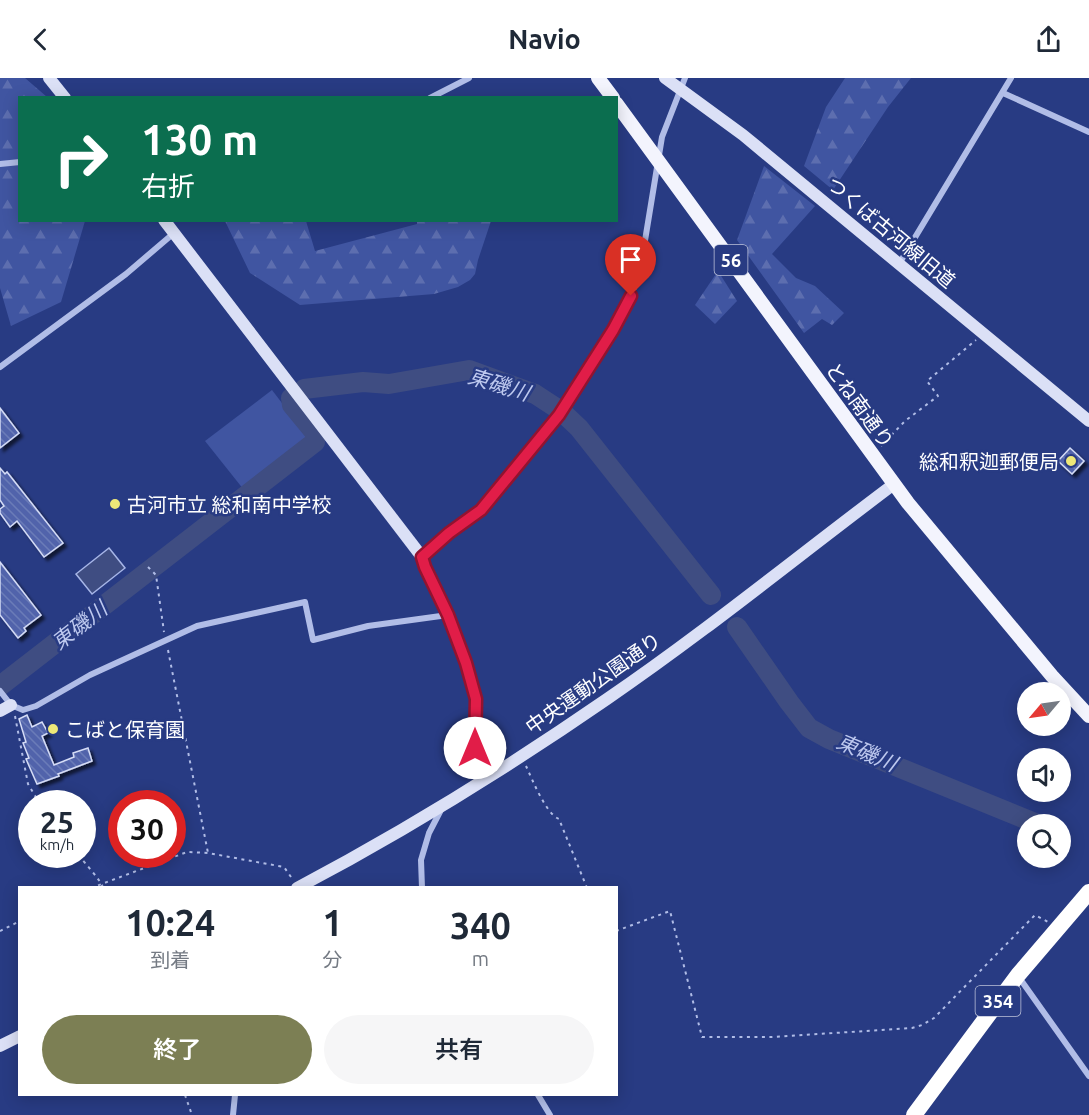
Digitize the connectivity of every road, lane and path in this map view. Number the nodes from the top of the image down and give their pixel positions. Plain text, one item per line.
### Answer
1 (49, 78) edge
2 (469, 78) edge
3 (598, 78) edge
4 (664, 78) edge
5 (686, 78) edge
6 (1011, 78) edge
7 (680, 90) junction
8 (1003, 93) junction
9 (63, 96) edge
10 (434, 96) edge
11 (612, 96) edge
12 (618, 106) edge
13 (1089, 132) edge
14 (657, 158) junction
15 (18, 162) edge
16 (0, 164) edge
17 (166, 222) edge
18 (174, 233) junction
19 (899, 264) junction
20 (984, 334) junction
21 (0, 367) edge
22 (1089, 421) edge
23 (871, 453) junction
24 (894, 484) junction
25 (422, 557) junction
26 (147, 567) dead end
27 (448, 615) junction
28 (166, 641) junction
29 (0, 691) edge
30 (5, 708) edge
31 (1089, 716) edge
32 (521, 757) junction
33 (479, 783) junction
34 (32, 790) edge
35 (444, 803) junction
36 (208, 853) junction
37 (88, 868) edge
38 (102, 883) junction
39 (95, 886) edge
40 (103, 886) edge
41 (296, 886) edge
42 (301, 886) edge
43 (422, 886) edge
44 (586, 886) edge
45 (1089, 892) edge
46 (18, 922) edge
47 (1058, 928) junction
48 (618, 930) edge
49 (0, 931) edge
50 (1018, 975) junction
51 (18, 1037) edge
52 (0, 1046) edge
53 (1089, 1076) edge
54 (185, 1096) edge
55 (235, 1096) edge
56 (539, 1096) edge
57 (192, 1115) edge
58 (233, 1115) edge
59 (550, 1115) edge
60 (914, 1115) edge

1 - 9 street
2 - 10 street
3 - 11 main road
4 - 7 street, つくば古河線旧道
5 - 7 street
6 - 8 street
7 - 14 street
7 - 19 street, つくば古河線旧道
8 - 13 street
8 - 19 street
12 - 14 main road, とね南通り / 56
14 - 23 main road, とね南通り / 56
14 - 25 street
15 - 16 street
17 - 18 street
18 - 21 street
18 - 25 street
19 - 20 street, つくば古河線旧道
20 - 22 street, つくば古河線旧道
20 - 23 path
23 - 24 main road, とね南通り / 56
24 - 31 main road, とね南通り / 56
24 - 32 street, 中央運動公園通り
25 - 27 street
26 - 28 path
27 - 28 street
27 - 33 street
28 - 30 street
28 - 36 path
29 - 30 street
30 - 34 path
32 - 33 street, 中央運動公園通り
32 - 44 path
33 - 35 street, 中央運動公園通り
35 - 42 street, 中央運動公園通り
35 - 43 street
36 - 38 path
36 - 41 path
37 - 38 path
38 - 39 path
38 - 40 path
45 - 47 highway, 354
46 - 49 path
47 - 48 path
47 - 50 highway, 354
50 - 53 street
50 - 60 highway, 354
51 - 52 street
54 - 57 path
55 - 58 street
56 - 59 street

